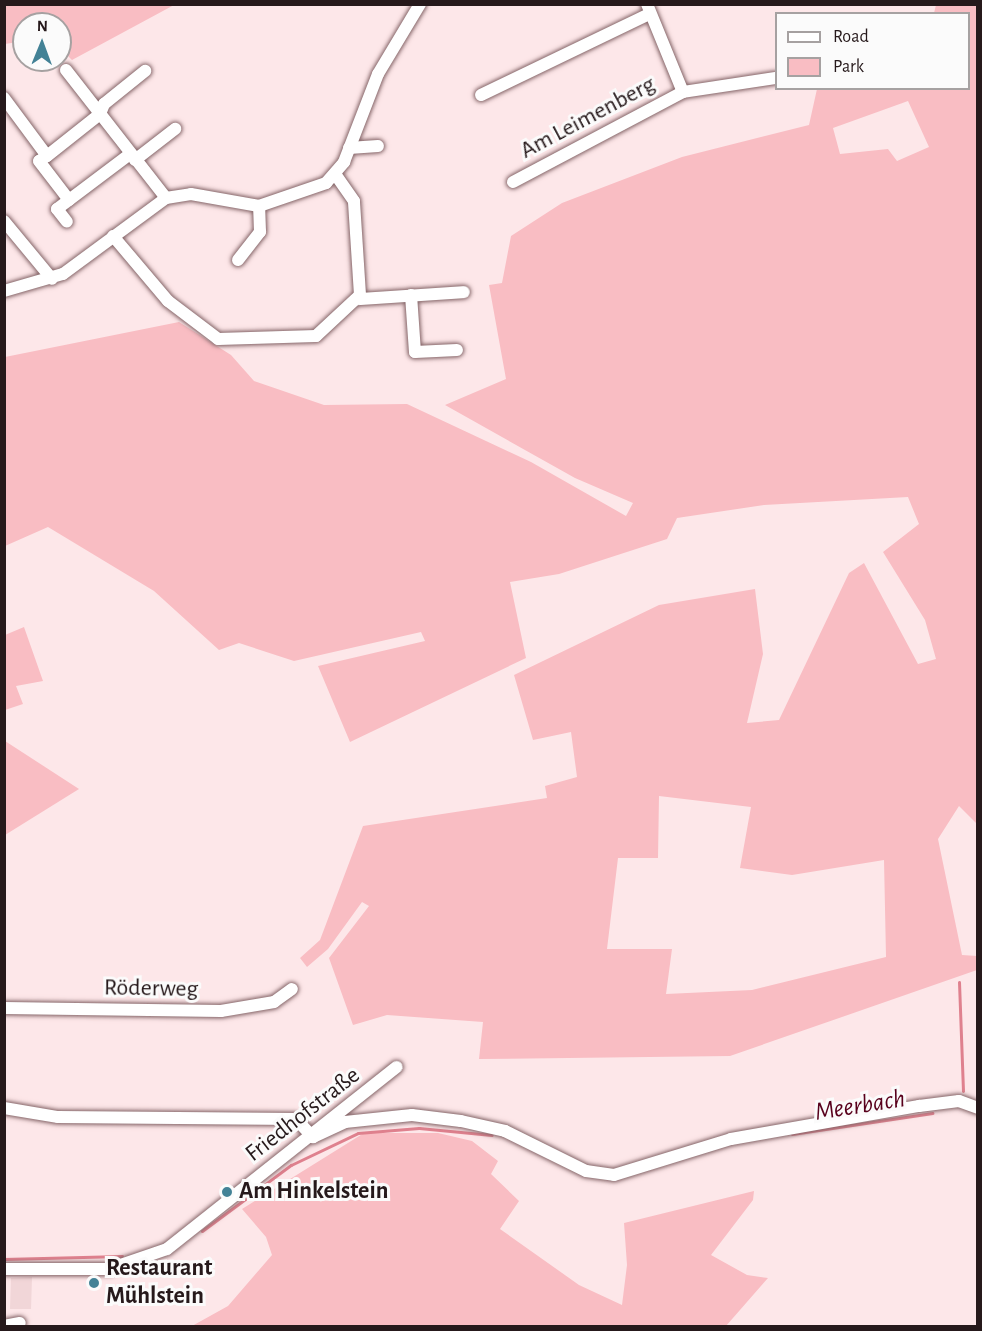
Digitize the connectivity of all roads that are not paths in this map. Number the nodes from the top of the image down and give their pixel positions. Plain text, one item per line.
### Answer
1 (420, 4) edge
2 (648, 9) edge
3 (145, 71) dead end
4 (68, 72) edge
5 (775, 78) edge
6 (683, 92) junction
7 (481, 95) dead end
8 (4, 98) edge
9 (100, 114) junction
10 (175, 129) dead end
11 (378, 146) dead end
12 (349, 148) junction
13 (47, 156) junction
14 (133, 157) junction
15 (336, 175) junction
16 (513, 182) dead end
17 (166, 198) junction
18 (69, 200) junction
19 (259, 206) junction
20 (4, 220) edge
21 (68, 222) dead end
22 (113, 236) junction
23 (238, 260) dead end
24 (52, 279) junction
25 (4, 291) edge
26 (464, 292) dead end
27 (411, 295) junction
28 (359, 299) junction
29 (457, 350) dead end
30 (292, 989) dead end
31 (4, 1008) edge
32 (397, 1067) dead end
33 (4, 1108) edge
34 (978, 1108) edge
35 (313, 1137) junction
36 (4, 1269) edge
37 (20, 1323) dead end
38 (4, 1326) edge

1 - 12 street
2 - 6 street, Am Leimenberg
2 - 7 street, Am Leimenberg
3 - 9 street
4 - 9 street
5 - 6 street, Am Leimenberg
6 - 16 street, Am Leimenberg
8 - 13 street
9 - 13 street
9 - 14 street
10 - 14 street
11 - 12 street
12 - 15 street
13 - 18 street
14 - 17 street
14 - 18 street
15 - 19 street
15 - 28 street
17 - 19 street
17 - 22 street
18 - 21 street
19 - 23 street
20 - 24 street
22 - 24 street
22 - 28 street
24 - 25 street
26 - 27 street
27 - 28 street
27 - 29 street
30 - 31 street, Röderweg
32 - 35 street, Friedhofstraße
33 - 35 street
34 - 35 street
35 - 36 street, Friedhofstraße
37 - 38 street

